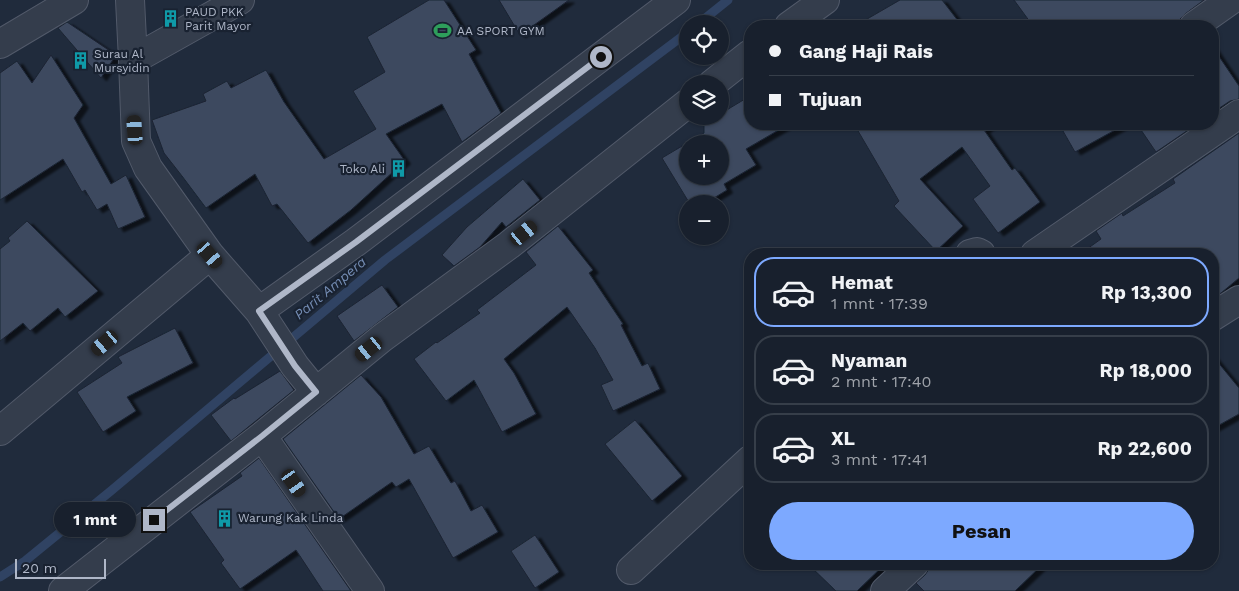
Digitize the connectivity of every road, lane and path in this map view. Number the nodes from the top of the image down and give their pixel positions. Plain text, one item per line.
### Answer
1 (74, 0) edge
2 (130, 0) edge
3 (240, 0) edge
4 (676, 0) edge
5 (825, 0) edge
6 (1231, 0) edge
7 (797, 20) edge
8 (1203, 20) edge
9 (0, 44) edge
10 (744, 59) edge
11 (133, 60) junction
12 (723, 75) edge
13 (679, 110) edge
14 (1239, 114) edge
15 (1219, 128) edge
16 (1216, 130) edge
17 (1043, 248) edge
18 (210, 255) junction
19 (1239, 300) edge
20 (1219, 313) edge
21 (264, 319) junction
22 (316, 392) junction
23 (0, 431) edge
24 (262, 436) junction
25 (744, 466) edge
26 (631, 570) dead end
27 (908, 570) edge
28 (62, 591) edge
29 (370, 591) edge
30 (885, 591) edge

1 - 9 street
2 - 11 street
3 - 11 street
4 - 21 street
5 - 7 street
6 - 8 street
10 - 12 street
11 - 18 street
13 - 22 street
14 - 15 street
16 - 17 street
18 - 21 street
18 - 23 street
19 - 20 street
21 - 22 street
22 - 24 street
24 - 28 street
24 - 29 street
25 - 26 street
27 - 30 street

